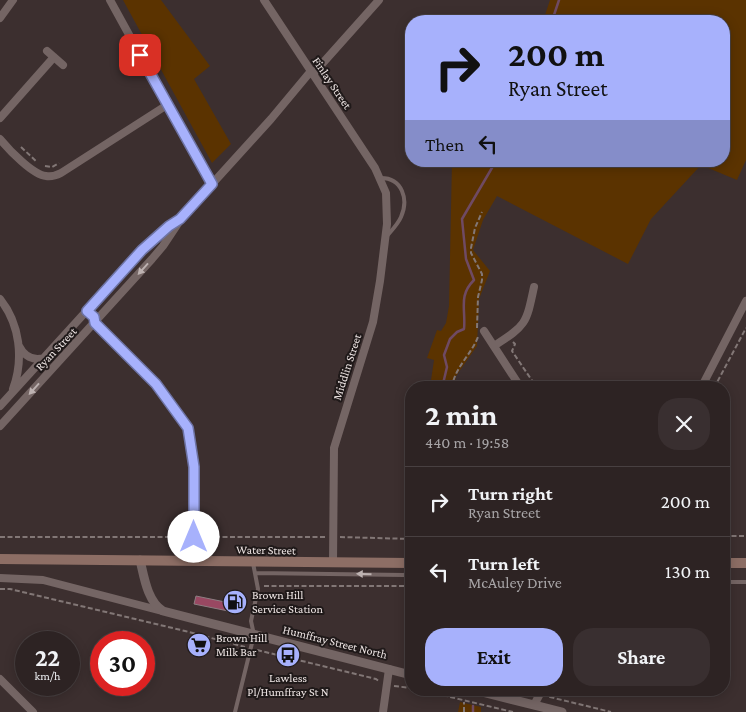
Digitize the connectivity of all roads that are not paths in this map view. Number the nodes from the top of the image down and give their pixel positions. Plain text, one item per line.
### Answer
1 (13, 0) edge
2 (110, 0) edge
3 (264, 0) edge
4 (379, 0) edge
5 (0, 18) edge
6 (47, 51) dead end
7 (54, 57) junction
8 (63, 64) dead end
9 (312, 72) junction
10 (167, 105) junction
11 (0, 118) edge
12 (0, 139) edge
13 (381, 178) junction
14 (212, 184) junction
15 (183, 216) junction
16 (385, 238) junction
17 (155, 246) junction
18 (534, 287) dead end
19 (0, 298) edge
20 (746, 301) edge
21 (87, 311) junction
22 (95, 323) junction
23 (484, 331) road end
24 (19, 344) junction
25 (494, 346) junction
26 (44, 358) junction
27 (516, 381) edge
28 (705, 381) edge
29 (9, 396) junction
30 (0, 406) edge
31 (0, 426) edge
32 (0, 559) edge
33 (140, 560) junction
34 (193, 561) junction
35 (253, 562) junction
36 (333, 563) junction
37 (405, 563) edge
38 (730, 563) edge
39 (746, 563) edge
40 (255, 573) junction
41 (405, 574) edge
42 (0, 578) edge
43 (730, 582) edge
44 (746, 582) edge
45 (167, 612) junction
46 (254, 635) junction
47 (389, 669) junction
48 (405, 673) edge
49 (0, 679) edge
50 (498, 696) edge
51 (539, 696) edge
52 (534, 705) junction
53 (33, 712) edge
54 (235, 712) edge
55 (382, 712) edge
56 (562, 712) edge

1 - 5 street
2 - 10 street
3 - 9 street, Finlay Street
4 - 9 street, Ryan Street
6 - 7 street
7 - 8 street
7 - 11 street
9 - 13 street, Finlay Street
9 - 14 street, Ryan Street
10 - 12 street
10 - 14 street
13 - 16 street, Middlin Street
13 - 16 lane
14 - 15 street, Ryan Street
15 - 17 street, Ryan Street
15 - 17 street, Ryan Street
16 - 36 street, Middlin Street
17 - 21 street, Ryan Street
17 -> 22 street, Ryan Street
18 - 25 street
19 - 24 street
20 - 28 street
21 - 22 street
21 - 26 street, Ryan Street
22 -> 31 street, Ryan Street
22 - 34 street
23 - 25 street
24 - 26 street
24 - 29 street
25 - 27 street
26 - 29 street, Ryan Street
29 - 30 street, Ryan Street
32 - 33 main road, Water Street
33 - 34 main road, Water Street
33 - 45 street
34 - 35 main road, Water Street
35 - 36 main road, Water Street
35 - 40 lane
36 - 37 main road, Water Street
38 - 39 main road
41 -> 40 lane
40 - 46 lane
42 - 45 street
43 - 44 lane
45 - 46 street, Humffray Street North
46 - 47 street, Humffray Street North
46 - 54 lane
47 - 48 street, Humffray Street North
47 - 55 street
49 - 53 street
50 - 52 street
51 - 52 street
52 - 56 street

